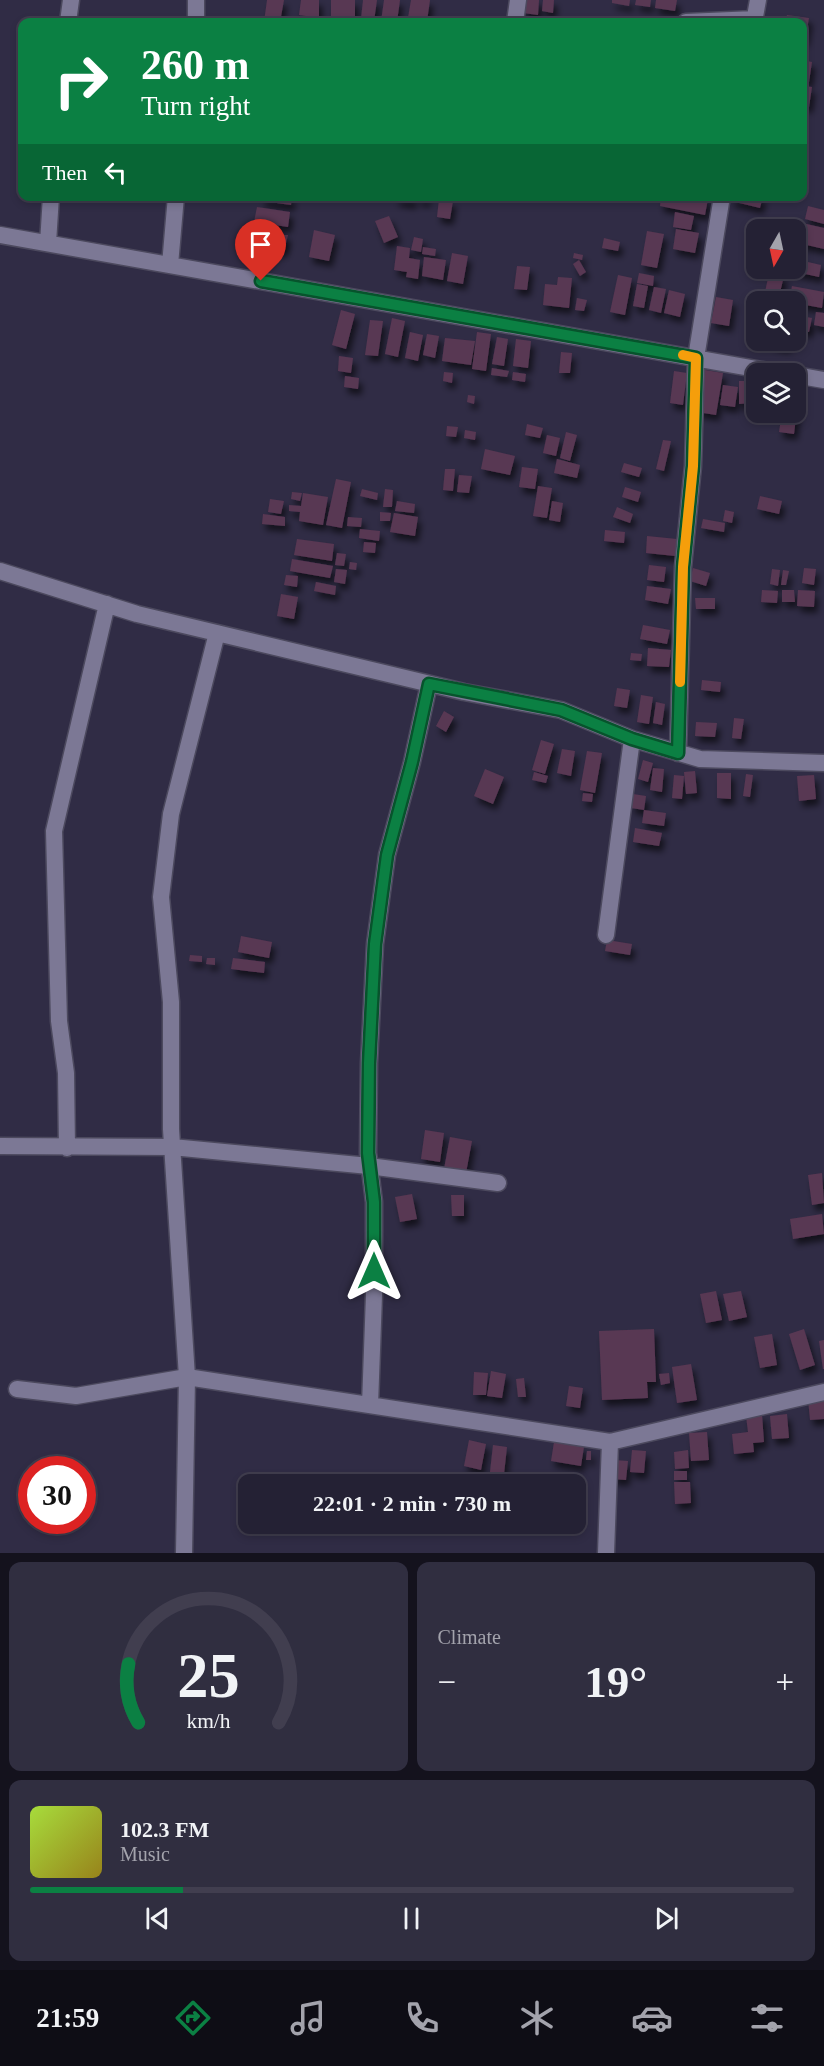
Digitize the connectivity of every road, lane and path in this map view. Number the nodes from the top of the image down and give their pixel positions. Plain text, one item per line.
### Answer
1 (71, 0) edge
2 (196, 0) edge
3 (518, 0) edge
4 (758, 0) edge
5 (69, 18) edge
6 (196, 18) edge
7 (516, 18) edge
8 (755, 18) edge
9 (51, 201) edge
10 (176, 201) edge
11 (721, 201) edge
12 (0, 235) edge
13 (48, 243) junction
14 (170, 265) junction
15 (696, 358) junction
16 (746, 367) edge
17 (806, 377) edge
18 (824, 380) edge
19 (0, 571) edge
20 (107, 604) junction
21 (217, 633) junction
22 (429, 684) junction
23 (632, 739) junction
24 (678, 753) junction
25 (824, 763) edge
26 (606, 935) dead end
27 (0, 1146) edge
28 (172, 1147) junction
29 (67, 1148) junction
30 (369, 1166) junction
31 (498, 1183) dead end
32 (186, 1377) junction
33 (17, 1389) dead end
34 (824, 1392) edge
35 (370, 1405) junction
36 (610, 1442) junction
37 (184, 1553) edge
38 (606, 1553) edge

1 - 5 street
2 - 6 street
3 - 7 street
4 - 8 street
9 - 13 street
10 - 14 street
11 - 15 street
12 - 13 street
13 - 14 street
14 - 15 street
15 - 16 street
15 - 24 street
17 - 18 street
19 - 20 street
20 - 21 street
20 - 29 street
21 - 22 street
21 - 28 street
22 - 23 street
22 - 30 street
23 - 24 street
23 - 26 street
24 - 25 street
27 - 29 street
28 - 29 street
28 - 30 street
28 - 32 street
30 - 31 street
30 - 35 street
32 - 33 street
32 - 35 street
32 - 37 street
34 - 36 street
35 - 36 street
36 - 38 street

